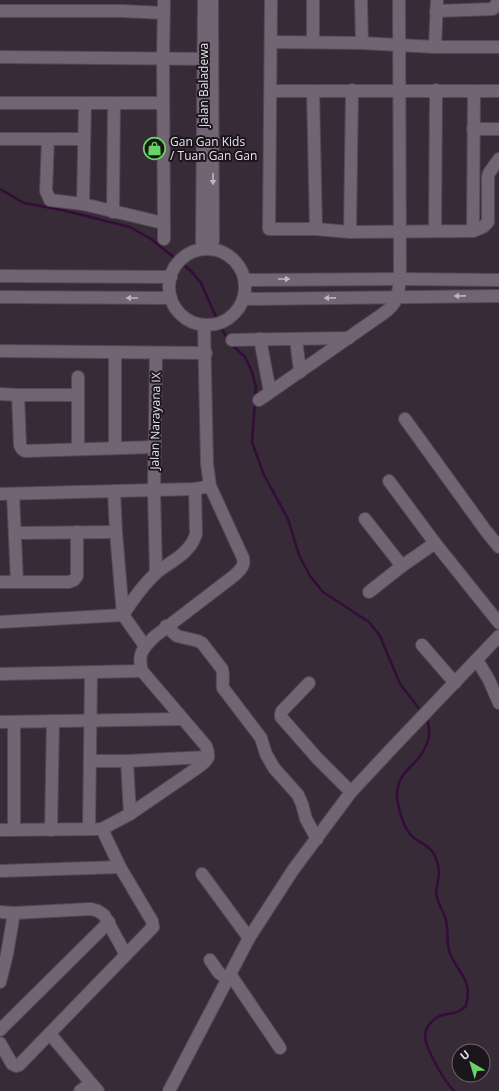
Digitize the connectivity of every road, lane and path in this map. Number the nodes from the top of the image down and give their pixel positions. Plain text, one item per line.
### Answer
1 (164, 0) edge
2 (204, 0) edge
3 (212, 0) edge
4 (271, 0) edge
5 (313, 0) edge
6 (361, 0) edge
7 (399, 0) edge
8 (499, 0) edge
9 (437, 5) edge
10 (122, 6) edge
11 (6, 7) edge
12 (163, 13) junction
13 (271, 42) junction
14 (313, 42) junction
15 (362, 43) junction
16 (400, 44) junction
17 (435, 47) junction
18 (499, 47) edge
19 (0, 57) edge
20 (163, 59) junction
21 (208, 59) junction
22 (352, 90) junction
23 (436, 90) junction
24 (270, 91) junction
25 (313, 91) junction
26 (399, 91) junction
27 (474, 91) junction
28 (499, 91) edge
29 (0, 103) edge
30 (85, 103) junction
31 (114, 103) junction
32 (163, 103) junction
33 (499, 129) edge
34 (474, 130) junction
35 (0, 139) edge
36 (48, 139) junction
37 (84, 139) junction
38 (499, 159) edge
39 (83, 204) junction
40 (113, 212) junction
41 (163, 223) junction
42 (316, 229) junction
43 (435, 231) junction
44 (473, 231) junction
45 (350, 232) junction
46 (400, 232) junction
47 (164, 239) dead end
48 (208, 242) dead end
49 (0, 276) edge
50 (171, 277) junction
51 (400, 278) junction
52 (245, 280) junction
53 (499, 280) edge
54 (499, 296) edge
55 (0, 297) edge
56 (398, 297) junction
57 (171, 298) junction
58 (244, 298) junction
59 (204, 325) junction
60 (296, 338) junction
61 (349, 338) junction
62 (260, 339) junction
63 (232, 340) dead end
64 (0, 351) edge
65 (115, 352) junction
66 (156, 353) junction
67 (206, 353) junction
68 (300, 372) junction
69 (78, 376) dead end
70 (270, 392) junction
71 (0, 394) edge
72 (78, 395) junction
73 (18, 396) junction
74 (259, 400) dead end
75 (405, 419) dead end
76 (155, 447) junction
77 (115, 448) junction
78 (78, 449) junction
79 (389, 481) dead end
80 (210, 486) junction
81 (195, 489) junction
82 (154, 490) junction
83 (114, 491) junction
84 (0, 494) edge
85 (13, 494) junction
86 (364, 519) dead end
87 (76, 532) junction
88 (116, 532) junction
89 (15, 533) junction
90 (435, 543) junction
91 (499, 546) edge
92 (402, 566) junction
93 (156, 573) junction
94 (0, 582) edge
95 (17, 582) junction
96 (369, 592) dead end
97 (123, 615) junction
98 (0, 622) edge
99 (499, 623) edge
100 (166, 626) junction
101 (499, 636) edge
102 (422, 645) dead end
103 (145, 646) junction
104 (477, 660) junction
105 (142, 671) junction
106 (91, 672) junction
107 (0, 674) edge
108 (309, 683) dead end
109 (455, 683) junction
110 (499, 703) edge
111 (182, 718) junction
112 (91, 720) junction
113 (53, 721) junction
114 (0, 722) edge
115 (14, 722) junction
116 (208, 757) junction
117 (90, 761) junction
118 (127, 761) junction
119 (351, 792) junction
120 (130, 814) junction
121 (89, 829) junction
122 (102, 829) junction
123 (0, 830) edge
124 (14, 830) junction
125 (51, 830) junction
126 (316, 839) junction
127 (120, 867) junction
128 (0, 871) edge
129 (202, 874) dead end
130 (0, 912) edge
131 (14, 913) junction
132 (108, 922) junction
133 (249, 938) junction
134 (126, 955) junction
135 (210, 960) dead end
136 (228, 977) junction
137 (0, 982) edge
138 (0, 1030) edge
139 (50, 1034) junction
140 (0, 1043) edge
141 (280, 1048) dead end
142 (95, 1087) edge
143 (80, 1091) edge
144 (169, 1091) edge

1 - 12 street
2 - 21 street, Jalan Baladewa
3 - 21 street, Jalan Baladewa
4 - 13 street
5 - 14 street
6 - 15 street
7 - 16 street
8 - 9 street
9 - 17 street
10 - 11 street
10 - 12 street
12 - 20 street
13 - 14 street
13 - 24 street
14 - 15 street
15 - 16 street
16 - 17 street
16 - 26 street
17 - 18 street
19 - 20 street
20 - 21 street
20 - 32 street
21 - 48 street, Jalan Baladewa
22 - 25 street
22 - 26 street
22 - 45 street
23 - 26 street
23 - 27 street
23 - 43 street
24 - 25 street
24 - 42 street
25 - 42 street
26 - 46 street
27 - 28 street
27 - 34 street
29 - 30 street
30 - 31 street
30 - 37 street
31 - 32 street
31 - 40 street
32 - 41 street
33 - 34 street
34 - 44 street
35 - 36 street
36 - 37 street
36 - 39 street
37 - 39 street
38 - 44 street
39 - 40 street
40 - 41 street
41 - 47 street
42 - 45 street
43 - 44 street
43 - 46 street
45 - 46 street
46 - 51 street
49 - 50 street
50 - 52 street
50 - 57 street
52 -> 51 street
51 - 53 street
51 - 56 street
52 - 58 street
54 -> 56 street
57 -> 55 street
56 -> 58 street
56 - 61 street
57 - 59 street
58 - 59 street
59 - 67 street
60 - 61 street
60 - 62 street
60 - 68 street
61 - 68 street
62 - 63 street
62 - 70 street
64 - 65 street
65 - 66 street
65 - 77 street
66 - 67 street
66 - 76 street, Jalan Narayana IX
67 - 80 street
68 - 70 street
69 - 72 street
70 - 74 street
71 - 73 street
72 - 73 street
72 - 78 street
73 - 78 street
75 - 91 street
76 - 77 street
76 - 82 street, Jalan Narayana IX
77 - 78 street
79 - 90 street
80 - 81 street
80 - 100 street
81 - 82 street
81 - 93 street
82 - 83 street
82 - 93 street, Jalan Narayana IX
83 - 85 street
83 - 88 street
84 - 85 street
85 - 89 street
86 - 92 street
87 - 88 street
87 - 89 street
87 - 95 street
88 - 97 street
89 - 95 street
90 - 92 street
90 - 99 street
92 - 96 street
93 - 97 street
94 - 95 street
97 - 98 street
97 - 103 street
100 - 103 street
100 - 126 street
101 - 104 street
102 - 109 street
103 - 105 street
104 - 109 street
104 - 110 street
105 - 106 street
105 - 111 street
106 - 107 street
106 - 112 street
108 - 119 street
109 - 119 street
111 - 112 street
111 - 116 street
112 - 113 street
112 - 117 street
113 - 115 street
113 - 125 street
114 - 115 street
115 - 124 street
116 - 118 street
116 - 120 street
117 - 118 street
117 - 121 street
118 - 120 street
119 - 126 street
120 - 122 street
121 - 122 street
121 - 125 street
122 - 127 street
123 - 124 street
124 - 125 street
126 - 133 street
127 - 128 street
127 - 134 street
129 - 133 street
130 - 131 street
131 - 132 street
131 - 137 street
132 - 134 street
132 - 138 street
133 - 136 street
134 - 139 street
135 - 136 street
136 - 141 street
136 - 144 street
139 - 140 street
139 - 142 street
142 - 143 street

